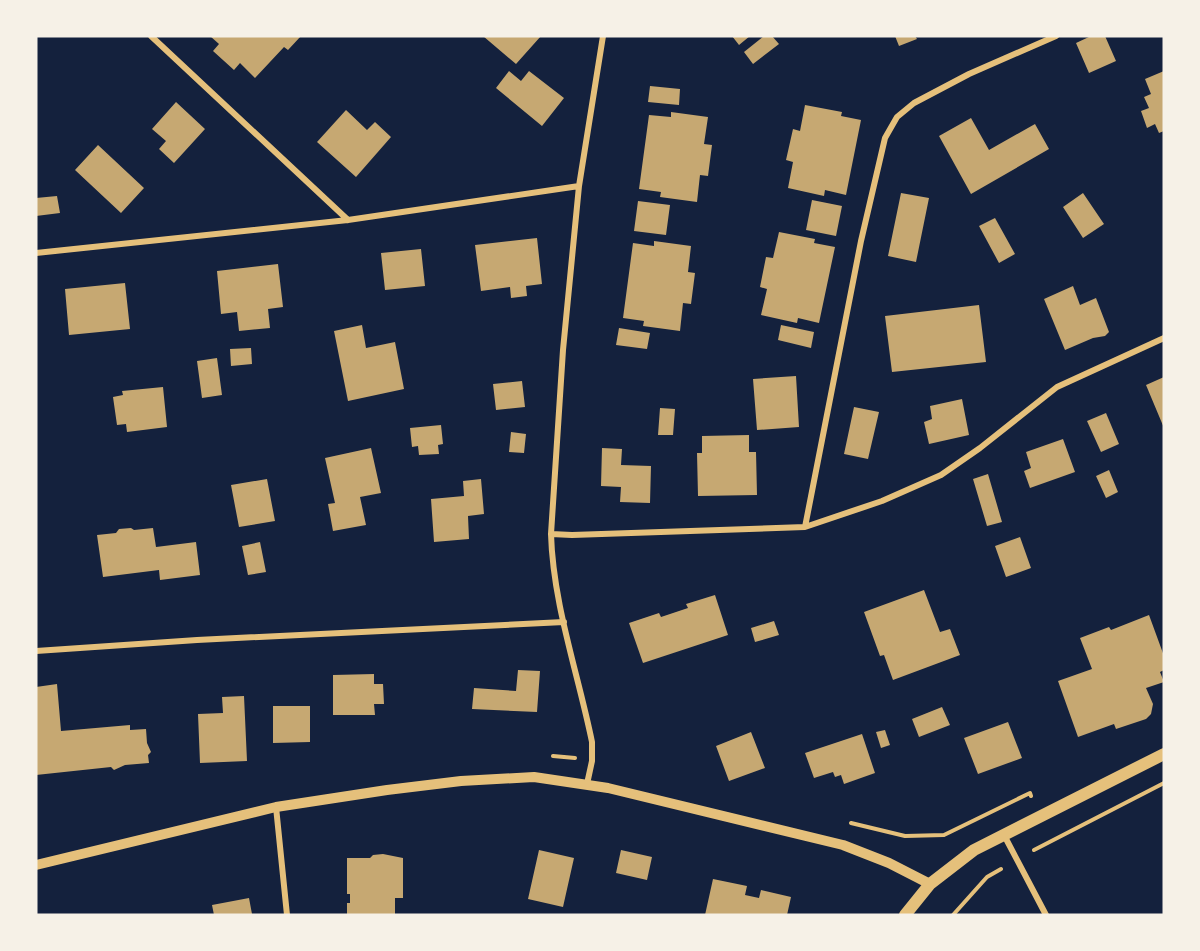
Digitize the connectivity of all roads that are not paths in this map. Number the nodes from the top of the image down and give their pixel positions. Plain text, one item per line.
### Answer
1 (151, 36) edge
2 (603, 36) edge
3 (1056, 36) edge
4 (579, 186) junction
5 (348, 220) junction
6 (36, 253) edge
7 (1164, 338) edge
8 (805, 527) junction
9 (551, 534) junction
10 (564, 622) junction
11 (36, 651) edge
12 (1164, 754) edge
13 (587, 784) junction
14 (276, 807) junction
15 (1004, 834) junction
16 (36, 865) edge
17 (930, 884) junction
18 (287, 915) edge
19 (905, 915) edge
20 (1046, 915) edge

1 - 5 street
2 - 4 street
3 - 8 street
4 - 5 street
4 - 9 street
5 - 6 street
7 - 8 street
8 - 9 street
9 - 10 street
10 - 11 street
10 - 13 street
12 - 15 main road
13 - 14 street
13 - 17 street
14 - 16 street
14 - 18 street
15 - 17 main road
15 - 20 street
17 - 19 main road

